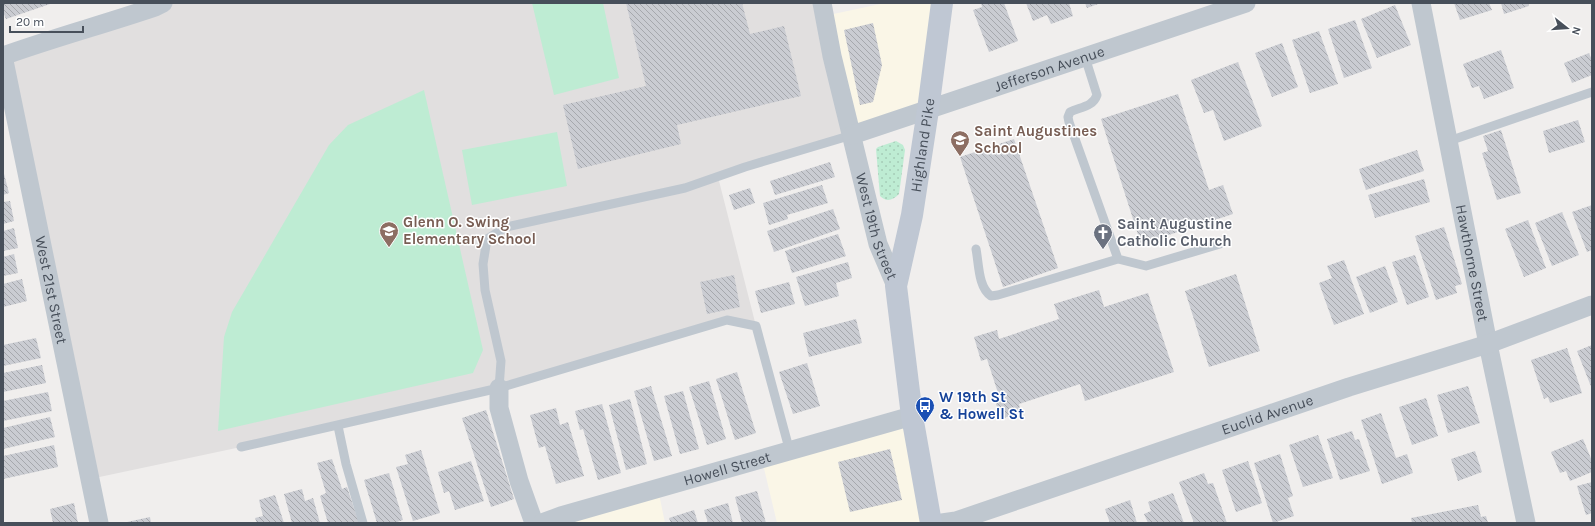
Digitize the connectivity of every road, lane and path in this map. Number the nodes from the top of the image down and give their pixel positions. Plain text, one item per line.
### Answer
1 (163, 3) edge
2 (822, 3) edge
3 (942, 3) edge
4 (1246, 3) edge
5 (1421, 3) edge
6 (3, 56) edge
7 (1085, 57) junction
8 (1592, 92) edge
9 (928, 110) junction
10 (852, 135) junction
11 (1449, 141) junction
12 (1220, 244) dead end
13 (976, 249) dead end
14 (1118, 259) junction
15 (896, 286) junction
16 (1592, 305) edge
17 (1488, 344) junction
18 (499, 388) junction
19 (912, 416) junction
20 (338, 426) junction
21 (241, 447) dead end
22 (790, 452) junction
23 (99, 523) edge
24 (363, 523) edge
25 (534, 523) edge
26 (542, 523) edge
27 (931, 523) edge
28 (942, 523) edge
29 (1526, 523) edge

1 - 6 street
2 - 10 street, West 19th Street
3 - 9 street, Highland Pike
4 - 7 street, Jefferson Avenue
5 - 11 street, Hawthorne Street
6 - 23 street, West 21st Street
7 - 9 street, Jefferson Avenue
7 - 14 lane
8 - 11 lane
9 - 10 street, Jefferson Avenue
9 - 15 street, Highland Pike
10 - 15 street, West 19th Street
10 - 18 lane
11 - 17 street, Hawthorne Street
12 - 14 lane
13 - 14 lane
15 - 19 street, West 19th Street
16 - 17 street, Euclid Avenue
17 - 28 street, Euclid Avenue
17 - 29 street, Hawthorne Street
18 - 20 lane
18 - 22 lane
18 - 25 street
19 - 22 street, Howell Street
19 - 27 street, West 19th Street
20 - 21 lane
20 - 24 lane
22 - 26 street, Howell Street

